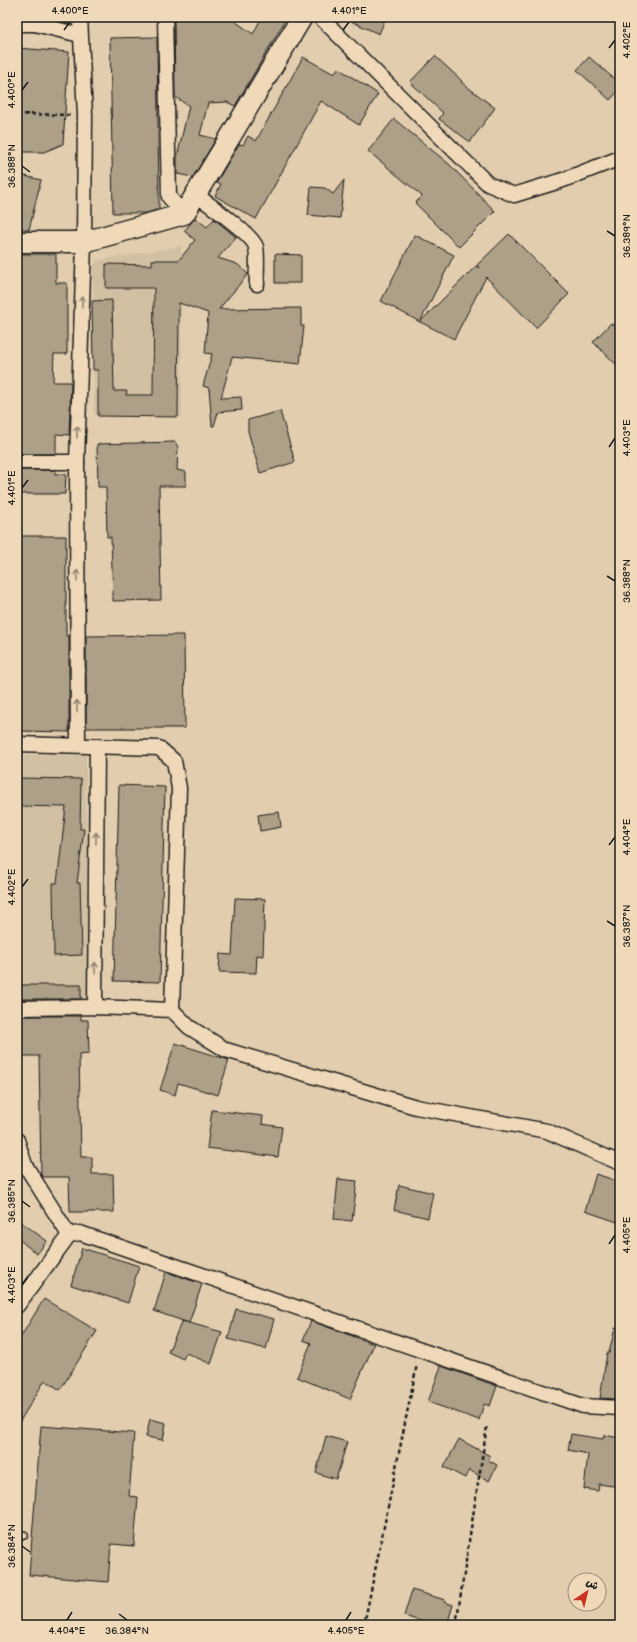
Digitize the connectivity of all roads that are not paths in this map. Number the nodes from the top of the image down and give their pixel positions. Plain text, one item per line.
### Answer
1 (53, 17) edge
2 (80, 17) edge
3 (164, 17) edge
4 (302, 17) edge
5 (320, 17) edge
6 (34, 20) edge
7 (17, 24) edge
8 (80, 35) junction
9 (620, 158) edge
10 (196, 194) junction
11 (184, 214) junction
12 (17, 242) edge
13 (84, 242) junction
14 (257, 284) dead end
15 (17, 462) edge
16 (76, 462) junction
17 (17, 744) edge
18 (78, 745) junction
19 (97, 746) junction
20 (95, 1007) junction
21 (17, 1008) edge
22 (172, 1010) junction
23 (17, 1140) edge
24 (620, 1163) edge
25 (69, 1235) junction
26 (17, 1306) edge
27 (620, 1408) edge

1 - 6 street
2 - 8 street
3 - 11 street
4 - 10 main road
5 - 9 street
6 - 7 street
6 - 8 street
8 - 13 street
10 - 11 main road
10 - 14 street
11 - 13 main road
12 - 13 main road
16 -> 13 street
15 - 16 street
18 -> 16 street
17 - 18 street
18 - 19 street
20 -> 19 street
19 - 22 street
20 - 21 street
20 - 22 street
22 - 24 street
23 - 25 street
25 - 26 street
25 - 27 street

